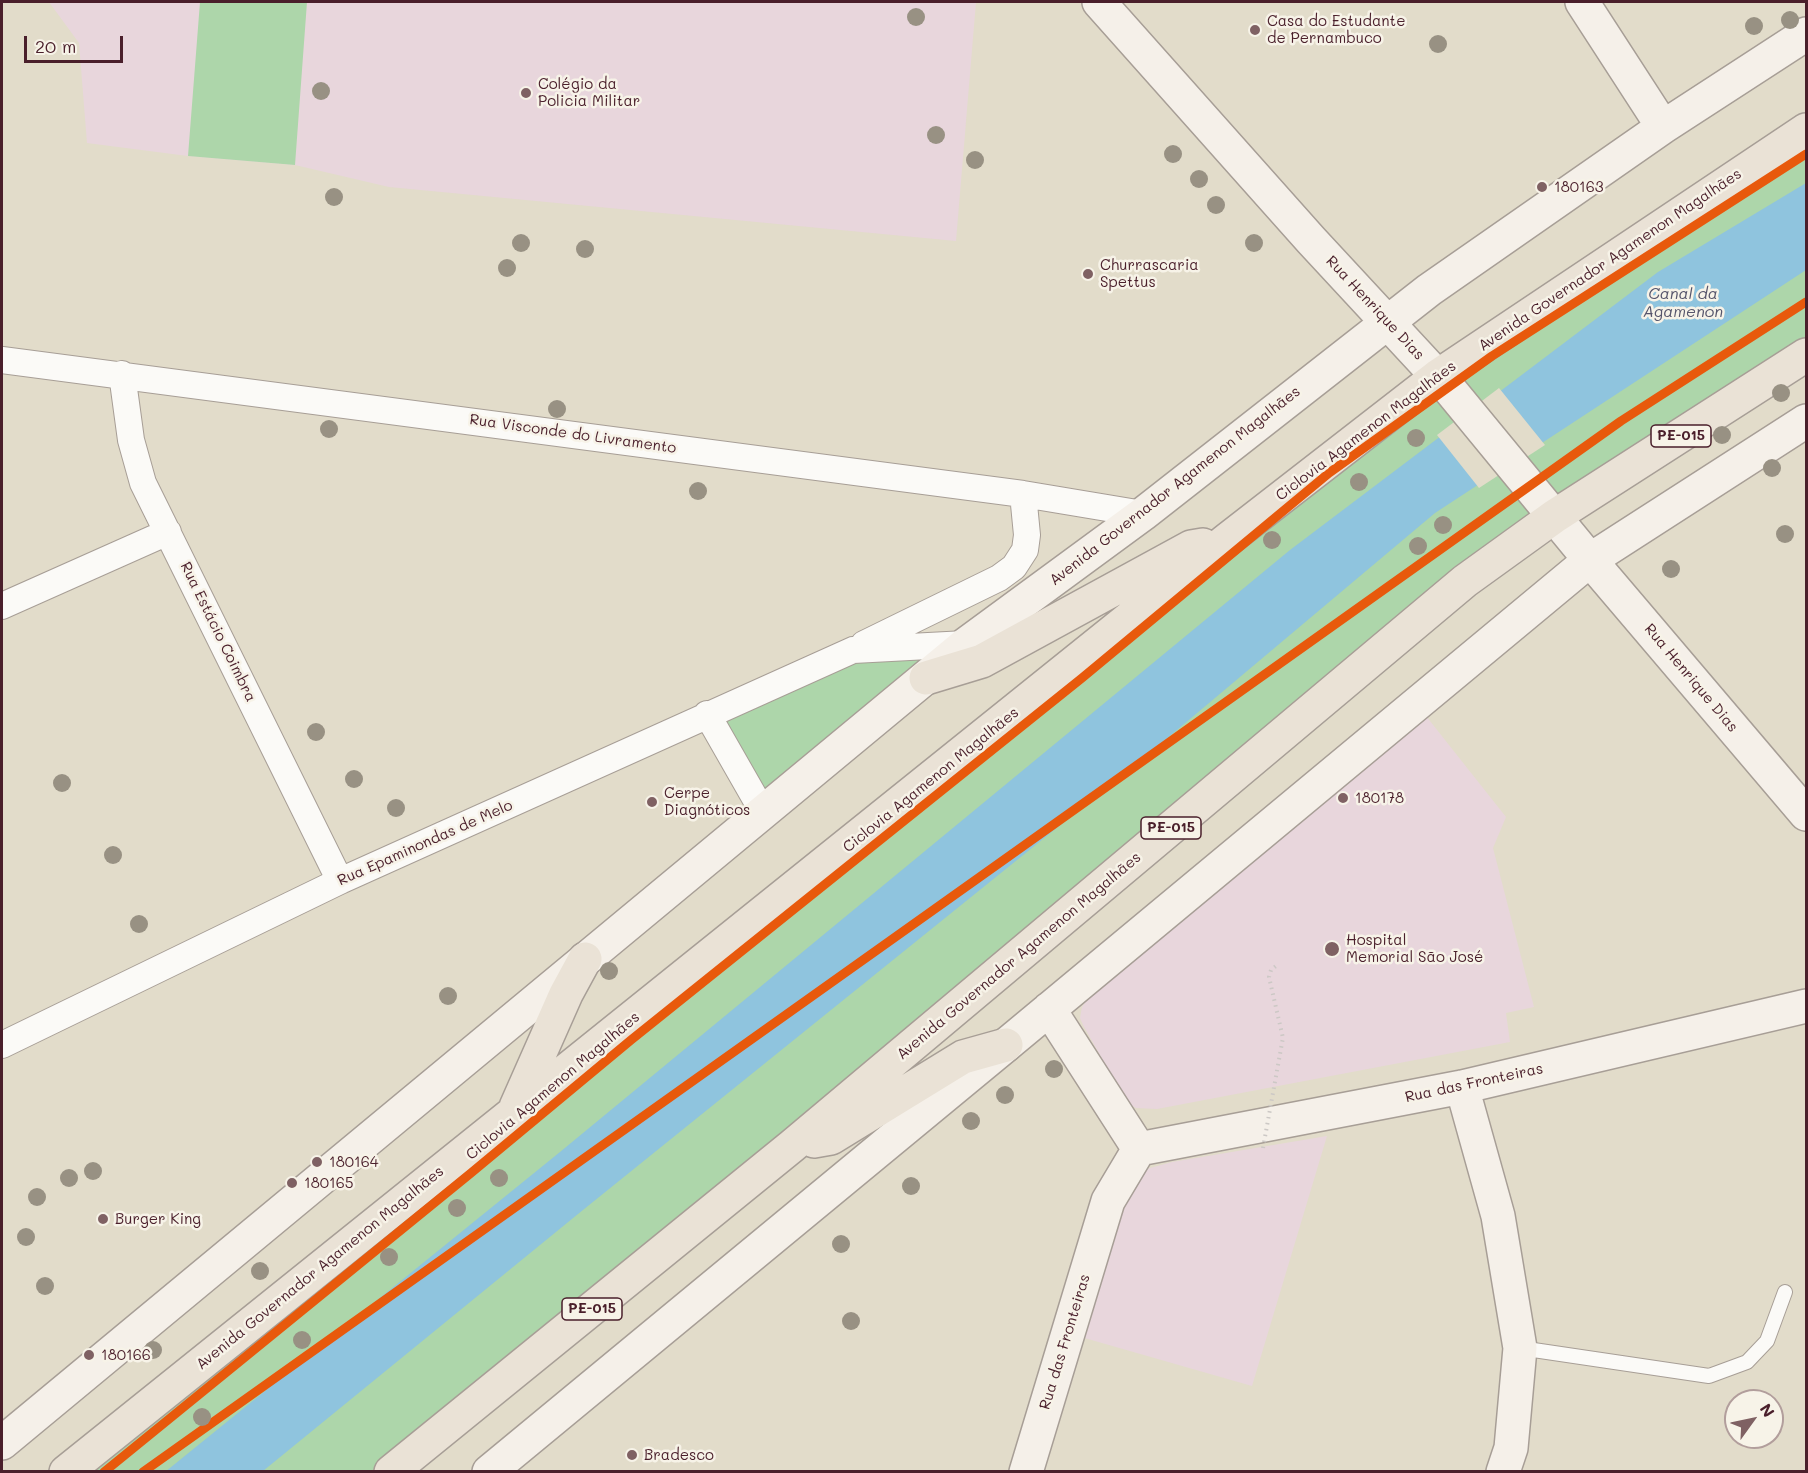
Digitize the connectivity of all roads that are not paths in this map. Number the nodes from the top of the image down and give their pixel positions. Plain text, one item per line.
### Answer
1 (1099, 2) edge
2 (1582, 2) edge
3 (1806, 34) edge
4 (1663, 127) junction
5 (1806, 130) edge
6 (1388, 321) junction
7 (1806, 356) edge
8 (2, 360) edge
9 (122, 375) junction
10 (1445, 383) junction
11 (1806, 421) edge
12 (1023, 494) junction
13 (1143, 514) junction
14 (1555, 516) junction
15 (168, 532) junction
16 (1228, 539) junction
17 (1590, 560) junction
18 (2, 606) edge
19 (966, 644) junction
20 (853, 650) junction
21 (926, 678) junction
22 (707, 714) junction
23 (763, 812) junction
24 (1806, 814) edge
25 (340, 881) junction
26 (585, 959) junction
27 (1806, 1006) edge
28 (1049, 1009) junction
29 (2, 1045) edge
30 (1006, 1046) junction
31 (1462, 1087) junction
32 (512, 1114) junction
33 (792, 1146) junction
34 (1139, 1149) junction
35 (1785, 1292) dead end
36 (1520, 1348) junction
37 (2, 1443) edge
38 (66, 1472) edge
39 (391, 1472) edge
40 (489, 1472) edge
41 (1026, 1472) edge
42 (1503, 1472) edge

1 - 6 main road, Rua Henrique Dias
2 - 4 main road
3 - 4 main road, Avenida Governador Agamenon Magalhães
4 - 6 main road, Avenida Governador Agamenon Magalhães
5 - 10 highway, Avenida Governador Agamenon Magalhães
6 - 10 main road, Rua Henrique Dias
6 - 13 main road, Avenida Governador Agamenon Magalhães
7 - 14 highway, Avenida Governador Agamenon Magalhães / PE-015
8 - 9 street, Rua Visconde do Livramento
9 - 12 street, Rua Visconde do Livramento
9 - 15 street, Rua Estácio Coimbra
10 - 14 main road, Rua Henrique Dias
10 - 16 highway, Avenida Governador Agamenon Magalhães
11 - 17 main road
12 - 13 street, Rua Visconde do Livramento
12 - 20 street, Rua Epaminondas de Melo
13 - 19 main road, Avenida Governador Agamenon Magalhães
14 - 17 main road, Rua Henrique Dias
14 - 33 highway, Avenida Governador Agamenon Magalhães / PE-015
15 - 18 street
15 - 25 street, Rua Estácio Coimbra
16 - 21 highway
16 - 32 highway, Avenida Governador Agamenon Magalhães
17 - 24 main road, Rua Henrique Dias
17 - 28 main road
19 - 20 street, Rua Epaminondas de Melo
19 - 21 main road, Avenida Governador Agamenon Magalhães
20 - 22 street, Rua Epaminondas de Melo
21 - 23 main road, Avenida Governador Agamenon Magalhães
22 - 23 street
22 - 25 street, Rua Epaminondas de Melo
23 - 26 main road, Avenida Governador Agamenon Magalhães
25 - 29 street, Rua Epaminondas de Melo
26 - 32 highway
26 - 37 main road, Avenida Governador Agamenon Magalhães
27 - 31 main road, Rua das Fronteiras
28 - 30 main road
28 - 34 main road
30 - 33 highway
30 - 40 main road
31 - 34 main road, Rua das Fronteiras
31 - 36 main road
32 - 38 highway, Avenida Governador Agamenon Magalhães
33 - 39 highway, Avenida Governador Agamenon Magalhães / PE-015
34 - 41 main road, Rua das Fronteiras
35 - 36 lane
36 - 42 main road

